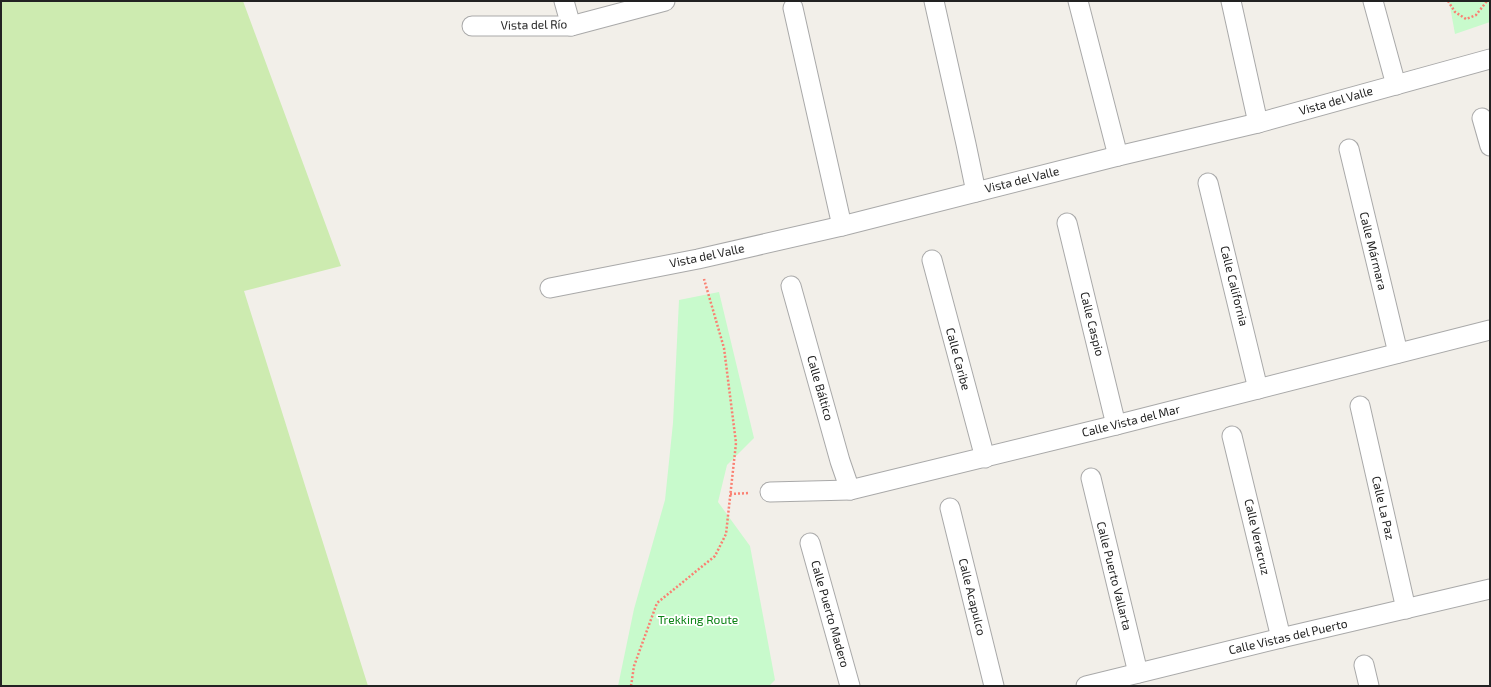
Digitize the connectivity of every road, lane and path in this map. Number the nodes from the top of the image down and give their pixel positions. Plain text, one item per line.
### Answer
1 (564, 1) edge
2 (665, 1) edge
3 (934, 1) edge
4 (1078, 1) edge
5 (1231, 1) edge
6 (1373, 1) edge
7 (1448, 1) edge
8 (1487, 1) edge
9 (793, 8) dead end
10 (472, 26) dead end
11 (571, 26) junction
12 (1490, 59) edge
13 (1396, 85) junction
14 (1482, 118) dead end
15 (1258, 123) junction
16 (1490, 146) edge
17 (1349, 150) dead end
18 (1118, 156) junction
19 (1208, 183) dead end
20 (976, 192) junction
21 (1068, 223) dead end
22 (842, 226) junction
23 (698, 259) junction
24 (932, 260) dead end
25 (791, 286) dead end
26 (550, 288) dead end
27 (1490, 330) edge
28 (1398, 353) junction
29 (1258, 389) junction
30 (1360, 406) dead end
31 (1116, 425) junction
32 (1232, 436) dead end
33 (985, 458) junction
34 (1091, 478) dead end
35 (850, 490) junction
36 (770, 492) dead end
37 (950, 508) dead end
38 (810, 543) dead end
39 (1490, 589) edge
40 (1406, 609) junction
41 (1281, 638) junction
42 (1364, 665) dead end
43 (1138, 673) junction
44 (631, 686) edge
45 (850, 686) edge
46 (994, 686) edge
47 (1086, 686) edge
48 (1369, 686) edge

1 - 11 street
2 - 11 street, Vista del Río
3 - 20 street
4 - 18 street
5 - 15 street
6 - 13 street
7 - 8 path
9 - 22 street
10 - 11 street, Vista del Río
12 - 13 street, Vista del Valle
13 - 15 street, Vista del Valle
14 - 16 street
15 - 18 street, Vista del Valle
17 - 28 street, Calle Mármara
18 - 20 street, Vista del Valle
19 - 29 street, Calle California
20 - 22 street, Vista del Valle
21 - 31 street, Calle Caspio
22 - 23 street, Vista del Valle
23 - 26 street, Vista del Valle
23 - 44 path
24 - 33 street, Calle Caribe
25 - 35 street, Calle Báltico
27 - 28 street, Calle Vista del Mar
28 - 29 street, Calle Vista del Mar
29 - 31 street, Calle Vista del Mar
30 - 40 street, Calle La Paz
31 - 33 street, Calle Vista del Mar
32 - 41 street, Calle Veracruz
33 - 35 street, Calle Vista del Mar
34 - 43 street, Calle Puerto Vallarta
35 - 36 street, Calle Vista del Mar
37 - 46 street, Calle Acapulco
38 - 45 street, Calle Puerto Madero
39 - 40 street, Calle Vistas del Puerto
40 - 41 street, Calle Vistas del Puerto
41 - 43 street, Calle Vistas del Puerto
42 - 48 street
43 - 47 street, Calle Vistas del Puerto

